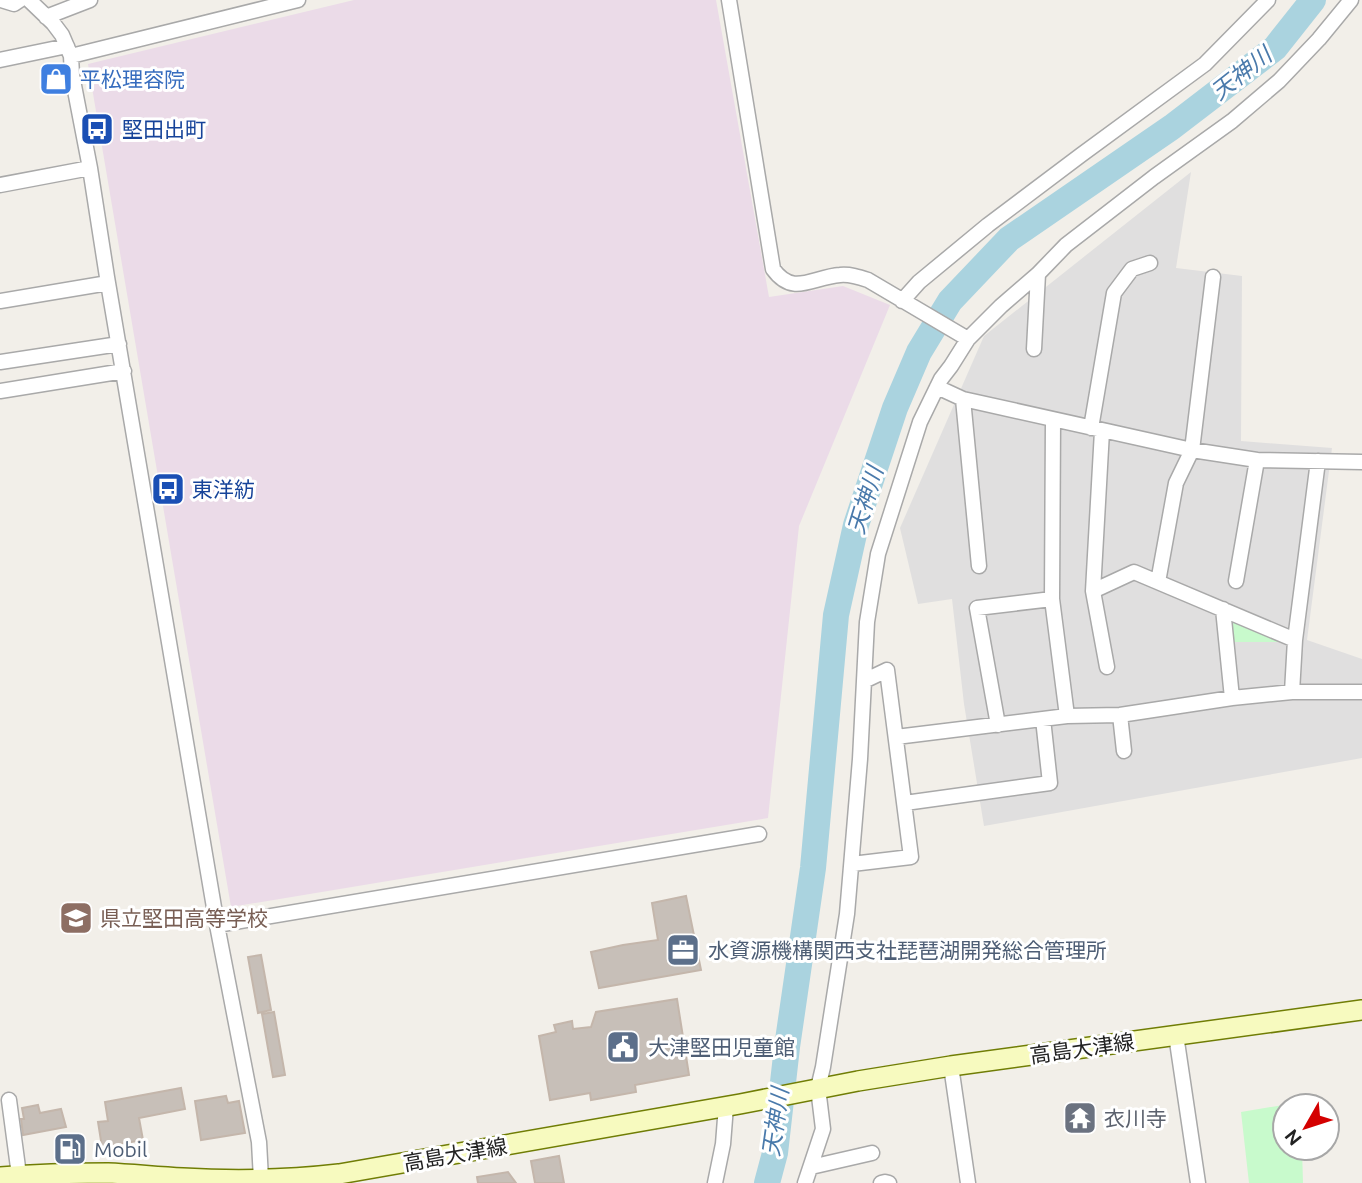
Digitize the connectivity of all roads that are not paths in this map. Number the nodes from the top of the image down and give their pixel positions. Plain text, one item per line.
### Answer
1 (1, 0) edge
2 (20, 0) edge
3 (29, 0) edge
4 (90, 0) edge
5 (298, 0) edge
6 (729, 0) edge
7 (1268, 0) edge
8 (1351, 0) edge
9 (46, 17) junction
10 (69, 51) junction
11 (0, 60) edge
12 (90, 168) junction
13 (0, 185) edge
14 (1150, 263) dead end
15 (1038, 274) junction
16 (1213, 277) dead end
17 (108, 283) junction
18 (0, 301) edge
19 (908, 304) junction
20 (964, 337) junction
21 (119, 344) junction
22 (1034, 349) dead end
23 (0, 362) edge
24 (124, 372) junction
25 (937, 387) junction
26 (0, 391) edge
27 (963, 399) junction
28 (1052, 420) junction
29 (1097, 430) junction
30 (1192, 450) junction
31 (1257, 460) junction
32 (1318, 461) junction
33 (1362, 462) edge
34 (979, 566) dead end
35 (1236, 581) dead end
36 (1158, 582) junction
37 (1093, 591) junction
38 (1052, 599) junction
39 (1223, 609) junction
40 (1296, 640) junction
41 (1107, 667) dead end
42 (864, 681) junction
43 (1292, 692) junction
44 (1362, 692) edge
45 (1232, 698) junction
46 (1120, 715) junction
47 (1067, 716) junction
48 (1043, 719) junction
49 (998, 724) junction
50 (896, 737) junction
51 (1124, 751) dead end
52 (905, 803) junction
53 (759, 834) dead end
54 (852, 864) junction
55 (217, 925) junction
56 (1362, 1010) edge
57 (1176, 1035) junction
58 (951, 1066) junction
59 (811, 1090) junction
60 (9, 1100) dead end
61 (733, 1105) junction
62 (872, 1153) dead end
63 (811, 1167) junction
64 (10, 1176) edge
65 (260, 1181) edge
66 (715, 1183) edge
67 (805, 1183) edge
68 (881, 1183) edge
69 (889, 1183) edge
70 (968, 1183) edge
71 (1198, 1183) edge

1 - 2 street
3 - 9 street
4 - 9 street
5 - 10 street
6 - 19 street
7 - 19 street
8 - 15 street
9 - 10 street
10 - 11 street
10 - 12 street
12 - 13 street
12 - 17 street
14 - 29 street
15 - 20 street
15 - 22 street
16 - 30 street
17 - 18 street
17 - 21 street
19 - 20 street
20 - 25 street
21 - 23 street
21 - 24 street
24 - 26 street
24 - 55 street
25 - 27 street
25 - 42 street
27 - 28 street
27 - 34 street
28 - 29 street
28 - 38 street
29 - 30 street
29 - 37 street
30 - 31 street
30 - 36 street
31 - 32 street
31 - 35 street
32 - 33 street
32 - 40 street
36 - 37 street
36 - 39 street
37 - 41 street
38 - 47 street
38 - 49 street
39 - 40 street
39 - 45 street
40 - 43 street
42 - 50 street
42 - 54 street
43 - 44 street
43 - 45 street
45 - 46 street
46 - 47 street
46 - 51 street
47 - 48 street
48 - 49 street
48 - 52 street
49 - 50 street
50 - 52 street
52 - 54 street
53 - 55 street
54 - 59 street
55 - 65 street
56 - 57 main road, 高島大津線
57 - 58 main road, 高島大津線
57 - 71 street
58 - 59 main road, 高島大津線
58 - 70 street
59 - 61 main road
59 - 63 street
60 - 64 street
61 - 65 main road, 高島大津線
61 - 66 street
62 - 63 street
63 - 67 street
64 - 65 main road, 高島大津線
68 - 69 street

